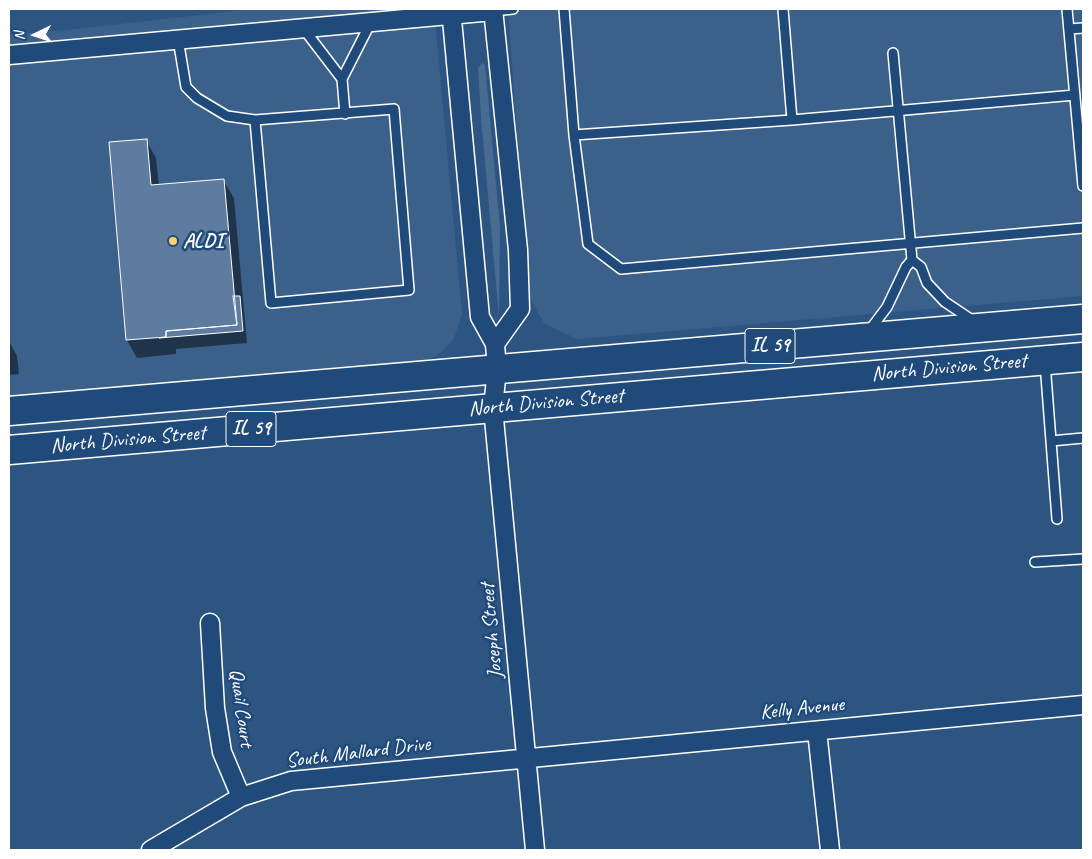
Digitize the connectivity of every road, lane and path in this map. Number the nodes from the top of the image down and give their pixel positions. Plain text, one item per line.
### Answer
1 (513, 9) edge
2 (564, 9) edge
3 (783, 9) edge
4 (1067, 9) edge
5 (493, 10) edge
6 (451, 12) edge
7 (371, 22) junction
8 (303, 28) junction
9 (1083, 28) edge
10 (1069, 29) junction
11 (178, 39) junction
12 (893, 53) dead end
13 (9, 55) edge
14 (342, 79) junction
15 (1075, 95) junction
16 (898, 111) junction
17 (345, 114) junction
18 (255, 120) junction
19 (792, 120) junction
20 (574, 135) junction
21 (1083, 186) edge
22 (1083, 228) edge
23 (911, 245) junction
24 (912, 260) junction
25 (1083, 319) edge
26 (983, 327) junction
27 (864, 338) junction
28 (496, 357) junction
29 (1083, 357) edge
30 (1045, 360) junction
31 (493, 408) junction
32 (9, 410) edge
33 (1083, 438) edge
34 (1051, 441) junction
35 (9, 450) edge
36 (1057, 519) dead end
37 (1083, 558) edge
38 (1035, 562) dead end
39 (210, 623) dead end
40 (1083, 705) edge
41 (817, 731) junction
42 (526, 759) junction
43 (240, 797) junction
44 (151, 850) edge
45 (535, 850) edge
46 (830, 850) edge

1 - 5 lane
2 - 20 lane
3 - 19 lane
4 - 10 lane
5 - 6 street
5 - 28 street
6 - 7 street
6 - 28 street
7 - 8 street
7 - 14 lane
8 - 11 street
8 - 14 lane
9 - 10 lane
10 - 15 lane
11 - 13 street
11 - 18 lane
12 - 16 lane
14 - 17 lane
15 - 16 lane
15 - 21 lane
16 - 19 lane
16 - 23 lane
17 - 18 lane
17 - 18 lane
19 - 20 lane
20 - 23 lane
22 - 23 lane
23 - 24 lane
24 - 26 lane
24 - 27 lane
25 - 26 main road, North Division Street / IL 59
26 - 27 main road, North Division Street / IL 59
27 - 28 main road, North Division Street / IL 59
28 - 31 street, Joseph Street
28 - 32 main road, North Division Street / IL 59
29 - 30 main road, North Division Street / IL 59
30 - 31 main road, North Division Street / IL 59
30 - 34 lane
31 - 35 main road, North Division Street / IL 59
31 - 42 street, Joseph Street
33 - 34 lane
34 - 36 lane
37 - 38 lane
39 - 43 street, Quail Court
40 - 41 street, Kelly Avenue
41 - 42 street, Kelly Avenue
41 - 46 street
42 - 43 street, South Mallard Drive
42 - 45 street, Joseph Street
43 - 44 street, South Mallard Drive

